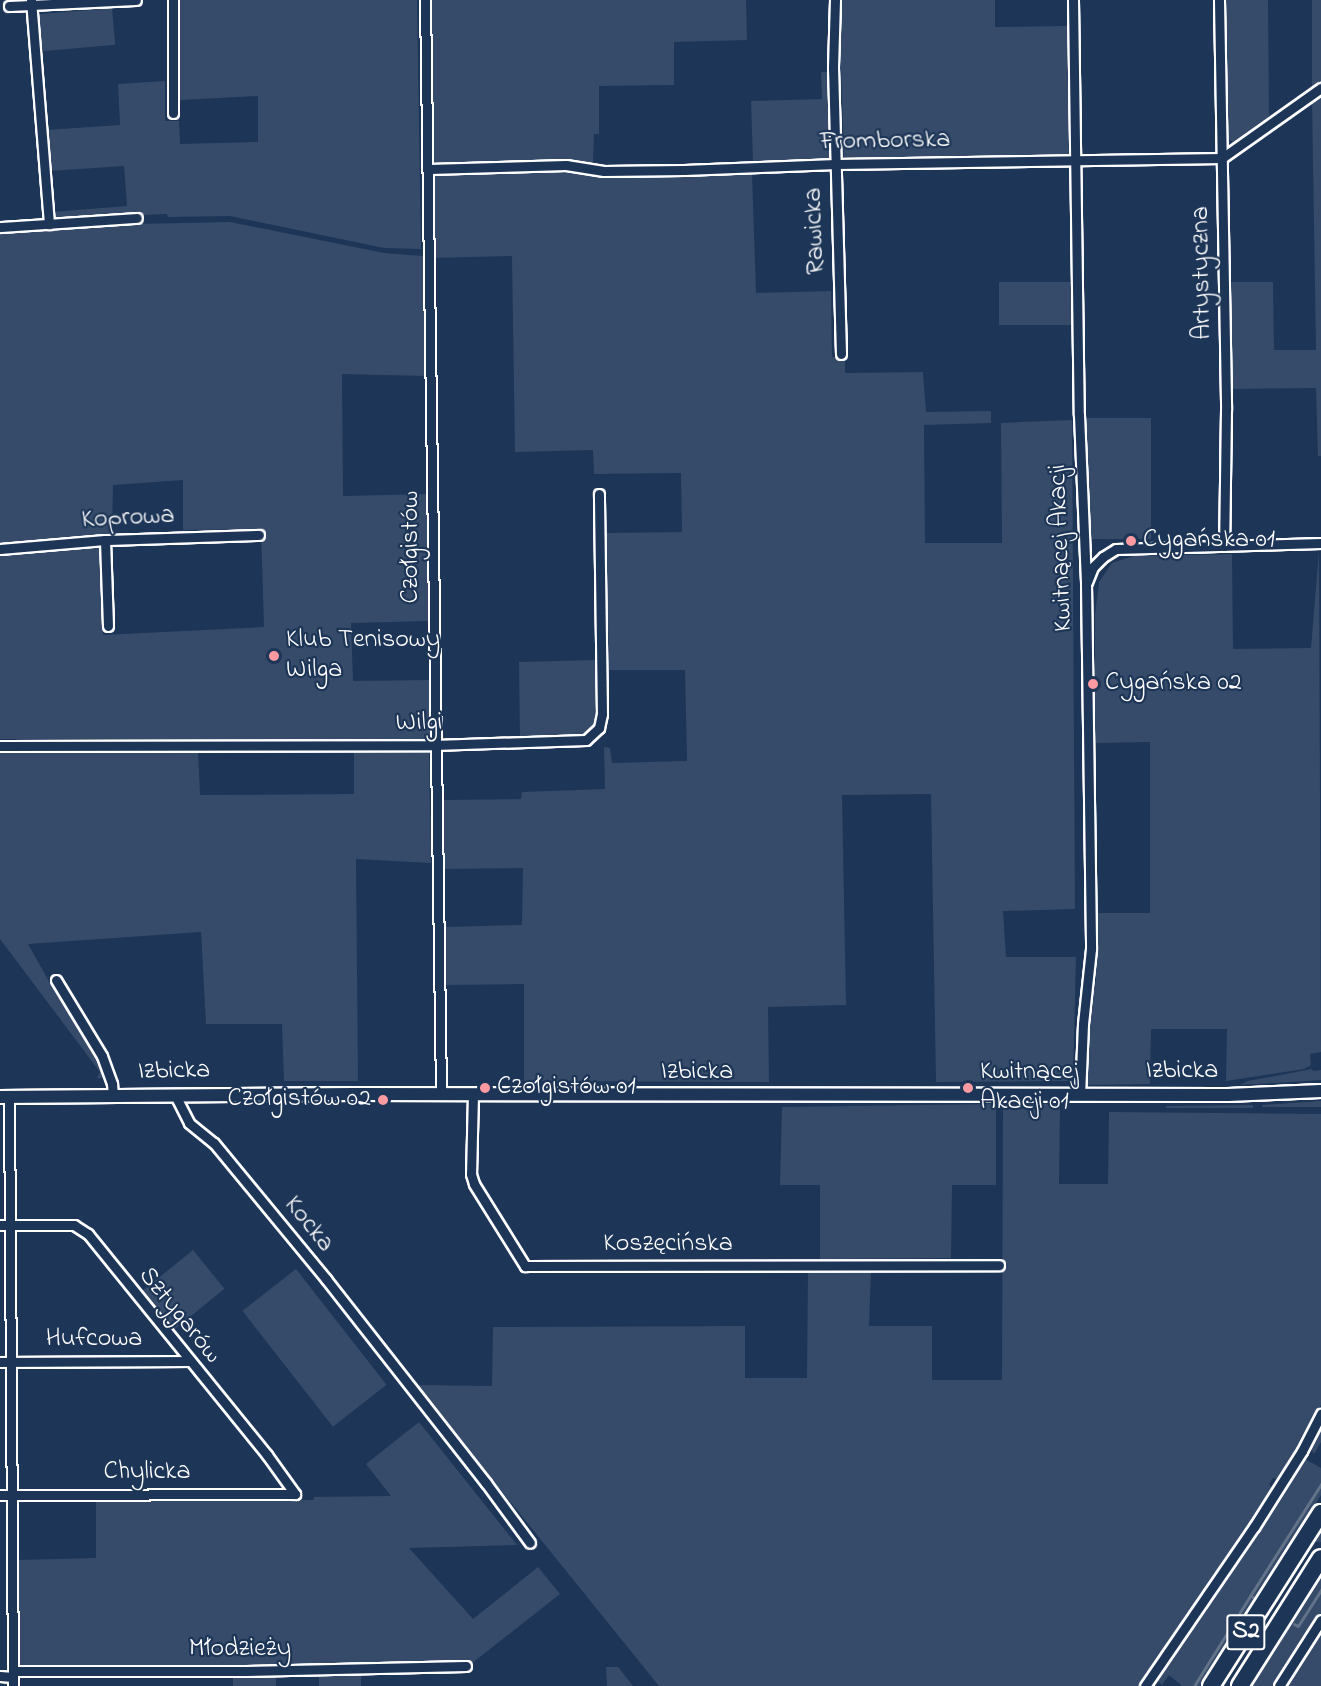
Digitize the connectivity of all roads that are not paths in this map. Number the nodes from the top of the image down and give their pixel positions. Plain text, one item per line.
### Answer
1 (136, 0) edge
2 (173, 0) edge
3 (425, 0) edge
4 (835, 0) edge
5 (1073, 0) edge
6 (1219, 0) edge
7 (31, 3) edge
8 (9, 6) dead end
9 (1321, 87) edge
10 (173, 113) dead end
11 (1222, 158) junction
12 (1076, 160) junction
13 (836, 164) junction
14 (429, 169) junction
15 (136, 218) dead end
16 (49, 224) junction
17 (0, 227) edge
18 (841, 354) dead end
19 (599, 494) dead end
20 (259, 535) dead end
21 (105, 540) junction
22 (1321, 543) edge
23 (1224, 546) junction
24 (0, 549) edge
25 (1086, 584) junction
26 (108, 626) dead end
27 (434, 745) junction
28 (0, 746) edge
29 (56, 980) dead end
30 (1321, 1091) edge
31 (441, 1094) junction
32 (473, 1094) junction
33 (113, 1095) junction
34 (175, 1095) junction
35 (1080, 1095) junction
36 (5, 1096) edge
37 (5, 1225) edge
38 (999, 1265) dead end
39 (188, 1361) junction
40 (5, 1362) edge
41 (1321, 1414) edge
42 (295, 1494) joint
43 (0, 1495) edge
44 (11, 1495) junction
45 (1321, 1513) edge
46 (530, 1543) dead end
47 (1321, 1558) edge
48 (1321, 1620) edge
49 (466, 1666) dead end
50 (0, 1676) edge
51 (13, 1678) edge
52 (1145, 1686) edge
53 (1211, 1686) edge
54 (1240, 1686) edge
55 (1279, 1686) edge

1 - 7 street
2 - 10 street
3 - 14 street, Czołgistów
4 - 13 street, Rawicka
5 - 12 street, Kwitnącej Akacji
6 - 11 street, Artystyczna
7 - 8 street
7 - 16 street
9 - 11 street
11 - 12 street, Fromborska
11 - 23 street, Artystyczna
12 - 13 street, Fromborska
12 - 25 street, Kwitnącej Akacji
13 - 14 street, Fromborska
13 - 18 street, Rawicka
14 - 27 street, Czołgistów
15 - 16 street
16 - 17 street
19 - 27 street, Wilgi
20 - 21 street, Koprowa
21 - 24 street, Koprowa
21 - 26 street
22 - 23 street
23 - 25 street
25 - 35 street, Kwitnącej Akacji
27 - 28 street, Wilgi
27 - 31 street, Czołgistów
29 - 33 street
30 - 35 street, Izbicka
31 - 32 street, Izbicka
31 - 34 street, Izbicka
32 - 35 street, Izbicka
32 - 38 street, Koszęcińska
33 - 34 street, Izbicka
33 - 36 street, Izbicka
34 - 46 street, Kocka
36 - 37 street
37 - 39 street, Sztygarów
37 - 40 street
39 - 40 street, Hufcowa
39 - 42 street, Sztygarów
40 - 44 street
41 - 52 street
42 - 44 street, Chylicka
43 - 44 street, Chylicka
44 - 51 street
45 - 53 highway, S2
47 - 54 highway, S2
48 - 55 street
49 - 51 street, Młodzieży
50 - 51 street, Młodzieży

